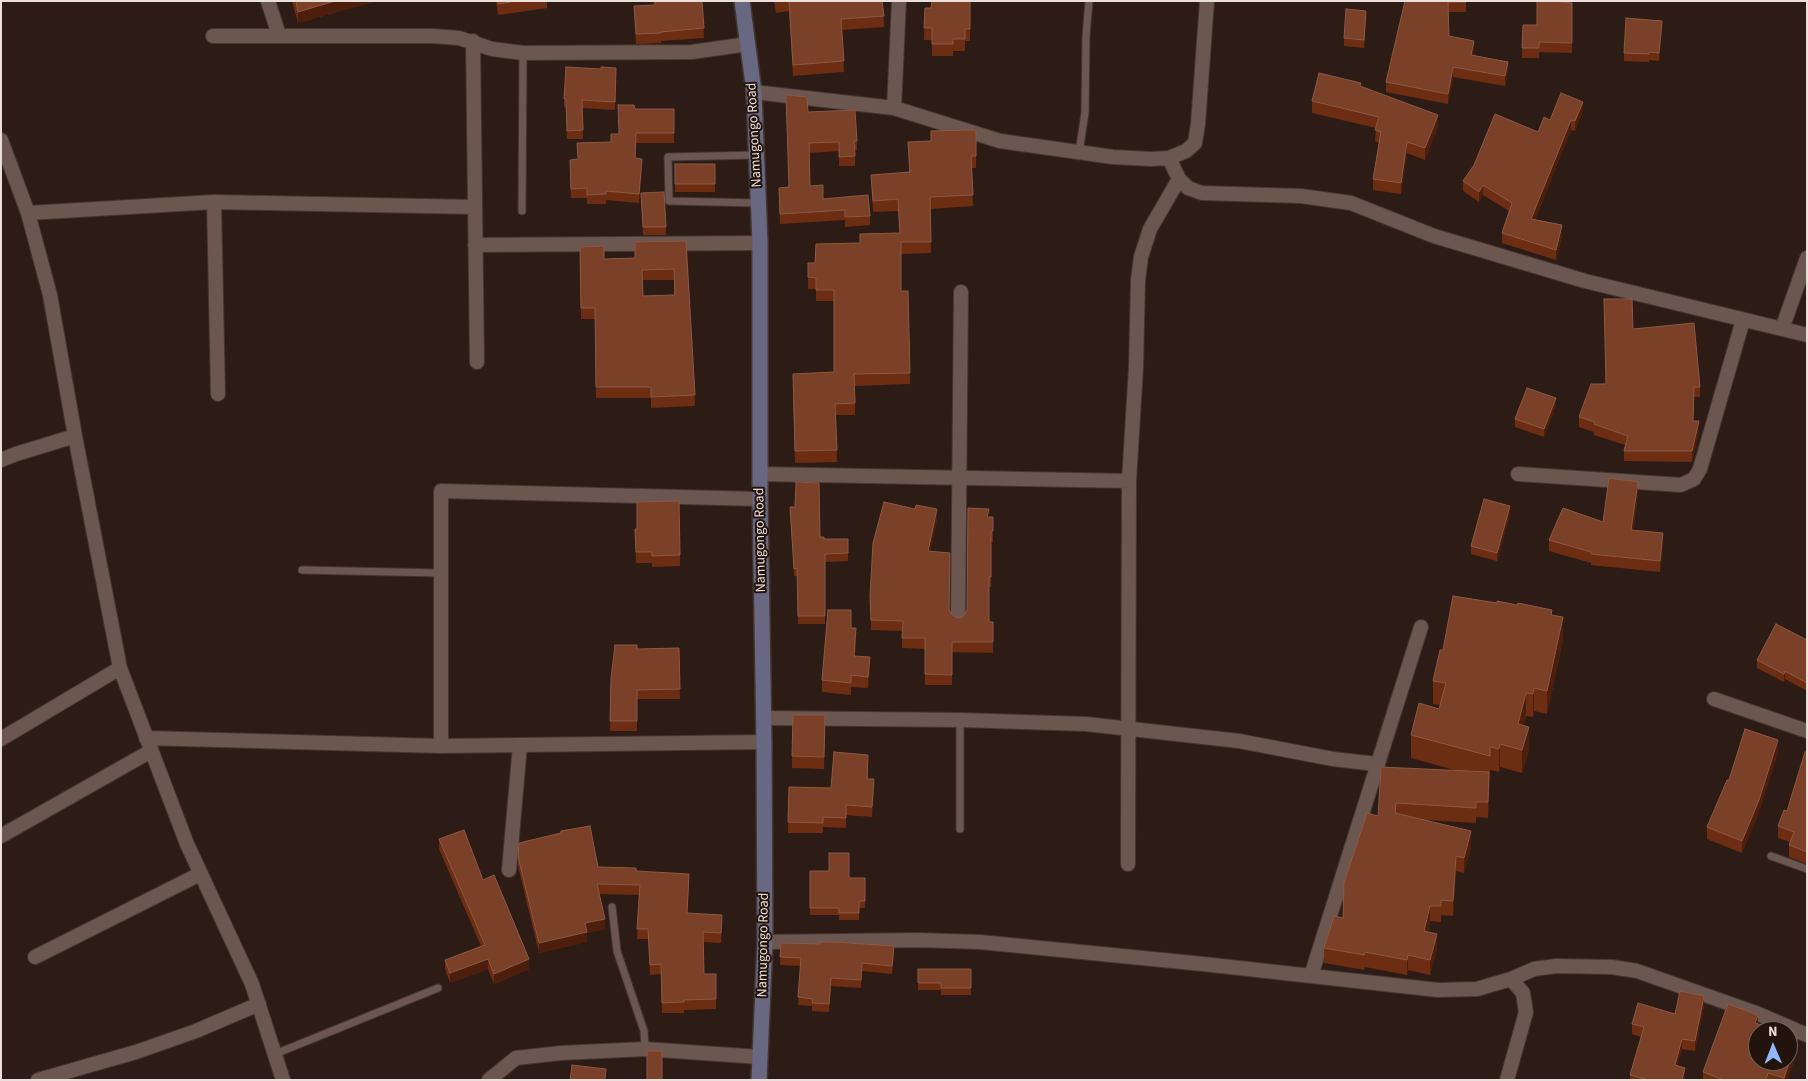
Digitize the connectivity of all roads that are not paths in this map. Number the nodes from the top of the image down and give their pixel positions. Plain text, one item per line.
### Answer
1 (268, 1) edge
2 (742, 1) edge
3 (899, 1) edge
4 (1089, 1) edge
5 (1207, 1) edge
6 (279, 35) junction
7 (214, 36) dead end
8 (473, 41) junction
9 (748, 44) junction
10 (523, 53) junction
11 (754, 92) junction
12 (894, 108) junction
13 (1, 140) edge
14 (1079, 152) junction
15 (757, 155) junction
16 (1169, 158) junction
17 (5, 162) edge
18 (1179, 179) junction
19 (214, 202) junction
20 (758, 203) junction
21 (475, 207) junction
22 (522, 211) dead end
23 (28, 213) junction
24 (760, 243) junction
25 (475, 245) junction
26 (1807, 259) edge
27 (961, 292) dead end
28 (1744, 320) junction
29 (1782, 329) junction
30 (1807, 335) edge
31 (477, 362) dead end
32 (218, 394) dead end
33 (74, 436) junction
34 (1, 460) edge
35 (760, 474) junction
36 (1518, 474) dead end
37 (958, 478) junction
38 (1129, 481) junction
39 (760, 499) junction
40 (302, 570) dead end
41 (442, 573) junction
42 (958, 620) edge
43 (1421, 627) dead end
44 (120, 668) junction
45 (1714, 699) dead end
46 (764, 718) junction
47 (960, 720) junction
48 (1129, 729) junction
49 (1807, 731) edge
50 (1, 738) edge
51 (764, 742) junction
52 (148, 744) junction
53 (520, 745) junction
54 (441, 746) junction
55 (1376, 764) junction
56 (960, 828) dead end
57 (1, 836) edge
58 (1771, 856) dead end
59 (1128, 864) dead end
60 (1807, 869) edge
61 (509, 870) dead end
62 (200, 874) junction
63 (612, 907) dead end
64 (765, 942) junction
65 (35, 957) dead end
66 (1310, 976) junction
67 (1511, 979) junction
68 (438, 988) dead end
69 (259, 1004) junction
70 (1807, 1035) edge
71 (644, 1049) junction
72 (275, 1054) junction
73 (760, 1057) junction
74 (38, 1080) edge
75 (283, 1080) edge
76 (489, 1080) edge
77 (758, 1080) edge
78 (1507, 1080) edge

1 - 6 street
2 - 9 main road, Namugongo Road
3 - 12 street
4 - 14 lane
5 - 16 street
6 - 7 street
6 - 8 street
8 - 10 street
8 - 21 street
9 - 10 street
9 - 11 main road, Namugongo Road
10 - 22 lane
11 - 12 street
11 - 15 main road, Namugongo Road
12 - 14 street
13 - 17 street
14 - 16 street
15 - 20 main road, Namugongo Road
15 - 20 lane
16 - 18 street
17 - 23 street
18 - 28 street
18 - 38 street
19 - 21 street
19 - 23 street
19 - 32 street
20 - 24 main road, Namugongo Road
21 - 25 street
23 - 33 street
24 - 25 street
24 - 35 main road, Namugongo Road
25 - 31 street
26 - 29 street
27 - 37 street
28 - 29 street
28 - 36 street
29 - 30 street
33 - 34 street
33 - 44 street
35 - 37 street
35 - 39 main road, Namugongo Road
37 - 38 street
37 - 42 street
38 - 48 street
39 - 41 street
39 - 46 main road, Namugongo Road
40 - 41 lane
41 - 54 street
43 - 55 street
44 - 50 street
44 - 52 street
45 - 49 street
46 - 47 street
46 - 51 main road, Namugongo Road
47 - 48 street
47 - 56 lane
48 - 55 street
48 - 59 street
51 - 53 street
51 - 64 main road, Namugongo Road
52 - 54 street
52 - 57 street
52 - 62 street
53 - 54 street
53 - 61 street
55 - 66 street
58 - 60 lane
62 - 65 street
62 - 69 street
63 - 71 lane
64 - 66 street
64 - 73 main road, Namugongo Road
66 - 67 street
67 - 70 street
67 - 78 street
68 - 72 lane
69 - 72 street
69 - 74 street
71 - 73 street
71 - 76 street
72 - 75 street
73 - 77 main road, Namugongo Road

